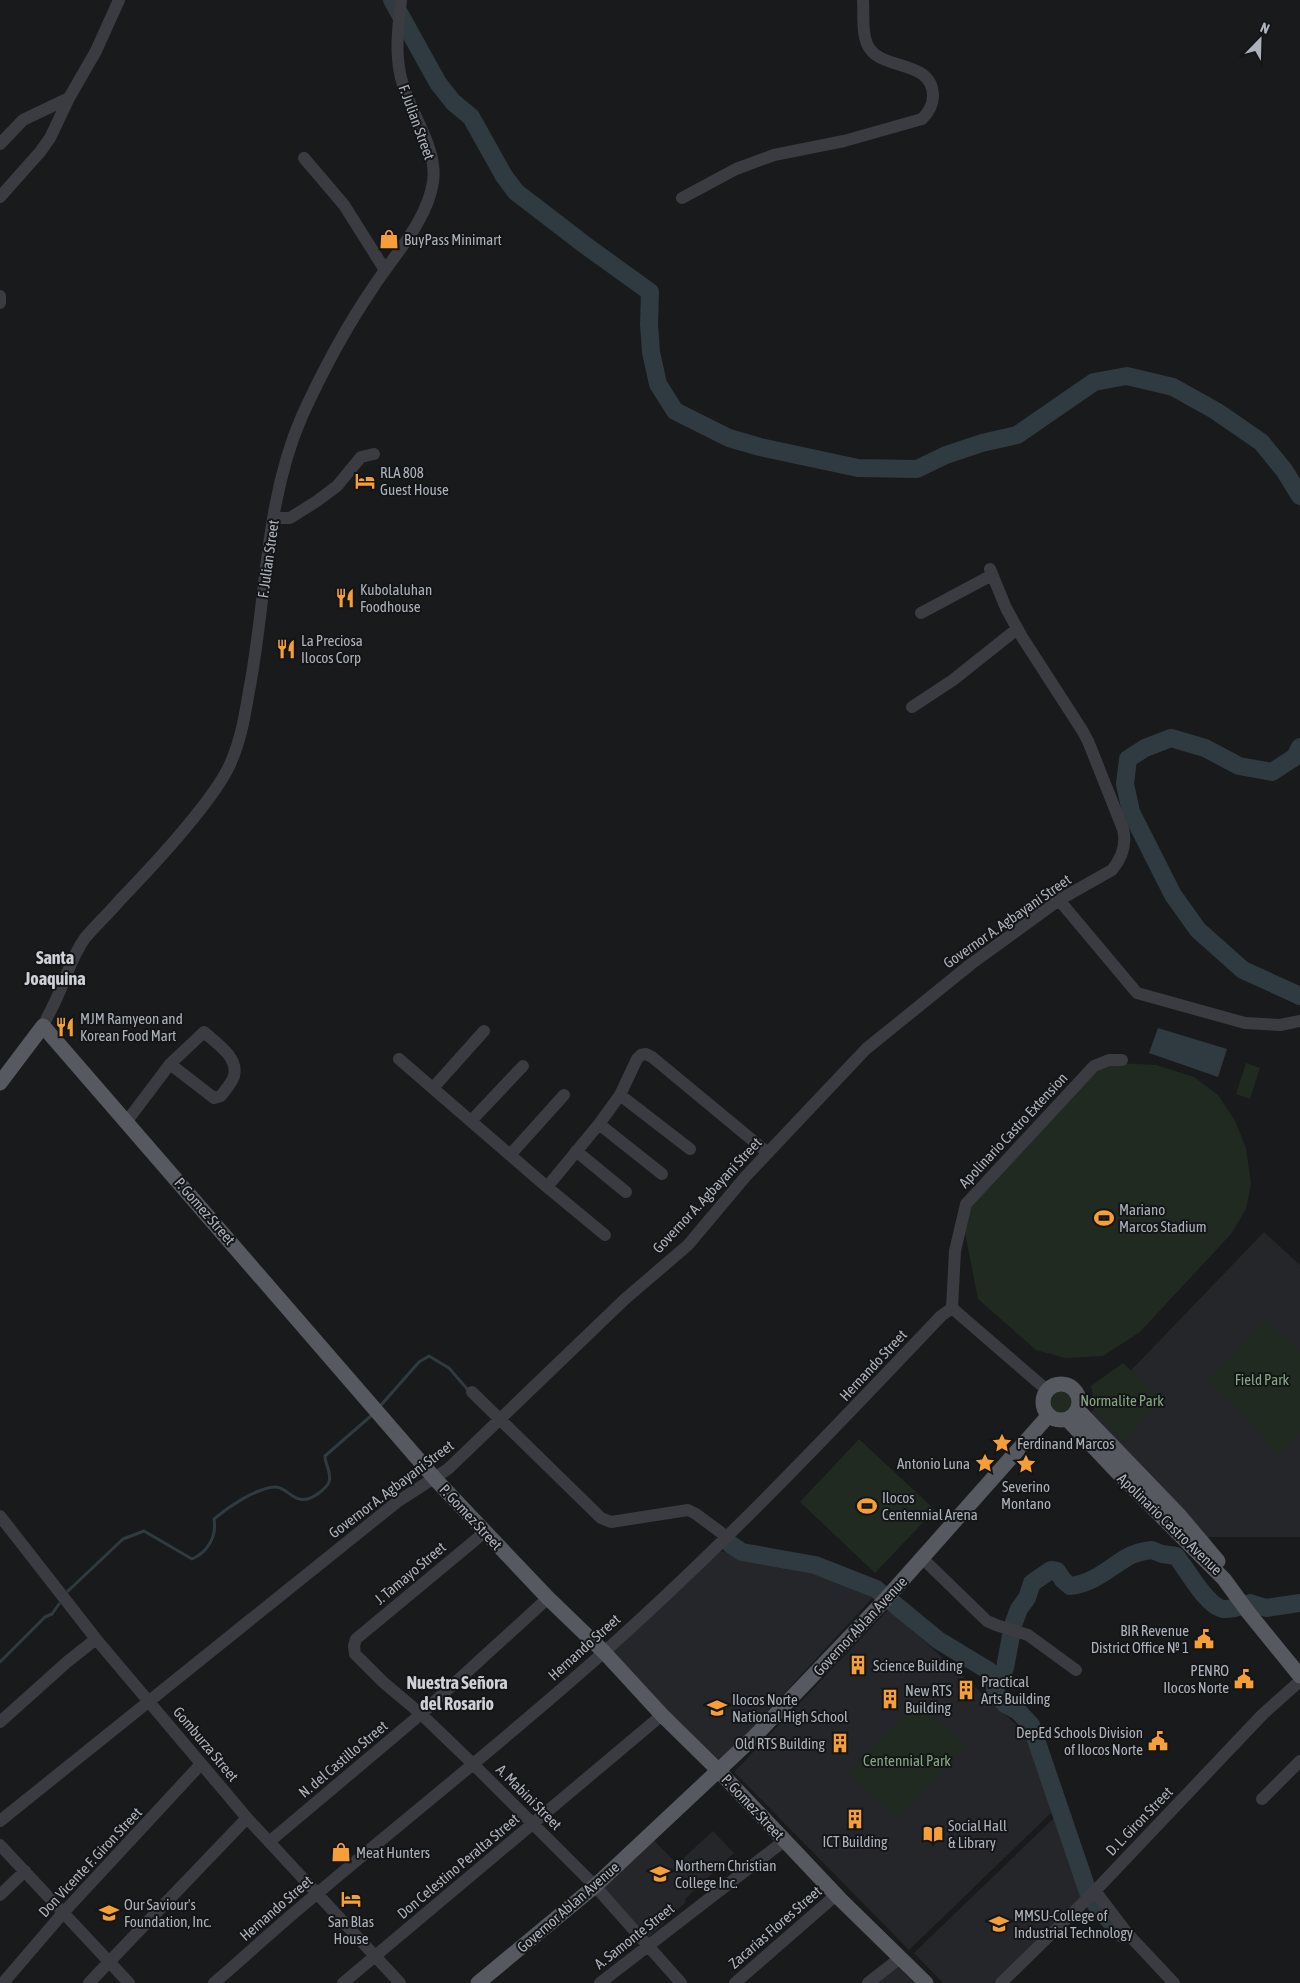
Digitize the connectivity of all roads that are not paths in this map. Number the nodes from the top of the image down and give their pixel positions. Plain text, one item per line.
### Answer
1 (119, 0) edge
2 (401, 0) edge
3 (864, 0) edge
4 (68, 98) junction
5 (0, 144) edge
6 (304, 158) dead end
7 (0, 196) edge
8 (682, 198) dead end
9 (385, 270) junction
10 (0, 296) edge
11 (0, 303) edge
12 (374, 454) dead end
13 (273, 518) junction
14 (921, 613) dead end
15 (1017, 629) junction
16 (912, 707) dead end
17 (1059, 900) junction
18 (1300, 1021) edge
19 (43, 1026) junction
20 (484, 1031) dead end
21 (399, 1059) dead end
22 (1122, 1060) dead end
23 (170, 1064) junction
24 (523, 1066) dead end
25 (0, 1083) edge
26 (433, 1088) junction
27 (564, 1095) dead end
28 (620, 1095) junction
29 (127, 1121) junction
30 (471, 1121) junction
31 (599, 1124) junction
32 (690, 1149) dead end
33 (576, 1151) junction
34 (768, 1153) junction
35 (510, 1155) junction
36 (662, 1174) dead end
37 (547, 1187) junction
38 (626, 1192) dead end
39 (605, 1235) dead end
40 (952, 1308) junction
41 (1048, 1390) junction
42 (472, 1392) dead end
43 (1072, 1414) junction
44 (1049, 1416) junction
45 (500, 1419) junction
46 (435, 1479) junction
47 (0, 1516) edge
48 (485, 1532) junction
49 (727, 1537) junction
50 (922, 1558) junction
51 (548, 1598) junction
52 (96, 1639) junction
53 (356, 1639) joint
54 (604, 1652) junction
55 (1076, 1670) dead end
56 (1300, 1676) edge
57 (1300, 1681) edge
58 (149, 1702) junction
59 (421, 1714) junction
60 (662, 1715) junction
61 (0, 1722) edge
62 (1300, 1761) edge
63 (201, 1764) junction
64 (474, 1765) junction
65 (718, 1770) junction
66 (1262, 1799) dead end
67 (247, 1818) junction
68 (0, 1821) edge
69 (534, 1825) junction
70 (784, 1841) junction
71 (269, 1842) junction
72 (0, 1846) edge
73 (25, 1871) junction
74 (596, 1886) junction
75 (1096, 1890) junction
76 (317, 1893) junction
77 (836, 1894) junction
78 (0, 1895) edge
79 (63, 1913) junction
80 (648, 1945) junction
81 (375, 1956) junction
82 (900, 1958) junction
83 (109, 1961) junction
84 (3, 1983) edge
85 (88, 1983) edge
86 (129, 1983) edge
87 (214, 1983) edge
88 (343, 1983) edge
89 (400, 1983) edge
90 (478, 1983) edge
91 (600, 1983) edge
92 (681, 1983) edge
93 (735, 1983) edge
94 (868, 1983) edge
95 (926, 1983) edge
96 (1001, 1983) edge
97 (1174, 1983) edge

1 - 4 street
2 - 9 street, F. Julian Street
3 - 8 street
4 - 5 street
4 - 7 street
6 - 9 street
9 - 13 street, F. Julian Street
10 - 11 street
12 - 13 street
13 - 19 street, F. Julian Street
14 - 15 street, Governor A. Agbayani Street
15 - 16 street
15 - 17 street, Governor A. Agbayani Street
17 - 18 street
17 - 34 street, Governor A. Agbayani Street
19 - 25 main road, F. Julian Street
19 - 29 main road, P. Gomez Street
20 - 26 street
21 - 26 street
22 - 40 street, Apolinario Castro Extension
23 - 23 street
23 - 29 street
24 - 30 street
26 - 30 street
27 - 35 street
28 - 31 street
28 - 32 street
28 - 34 street
29 - 46 main road, P. Gomez Street
30 - 35 street
31 - 33 street
31 - 36 street
33 - 37 street
33 - 38 street
34 - 45 street, Governor A. Agbayani Street
35 - 37 street
37 - 39 street
40 - 41 street
40 - 49 street, Hernando Street
41 - 43 main road
41 - 44 main road
42 - 45 street
43 - 44 main road
43 - 56 main road, Apolinario Castro Avenue
44 - 50 main road, Governor Ablan Avenue
45 - 46 street, Governor A. Agbayani Street
45 - 49 street
46 - 48 main road, P. Gomez Street
46 - 58 street, Governor A. Agbayani Street
47 - 52 street, Gomburza Street
48 - 51 main road, P. Gomez Street
48 - 53 street, J. Tamayo Street
49 - 54 street, Hernando Street
50 - 55 street
50 - 65 main road, Governor Ablan Avenue
51 - 54 main road, P. Gomez Street
51 - 59 street, N. del Castillo Street
52 - 58 street, Gomburza Street
52 - 61 street
53 - 59 street, A. Mabini Street
54 - 60 main road, P. Gomez Street
54 - 64 street, Hernando Street
57 - 75 street, D. L. Giron Street
58 - 63 street, Gomburza Street
58 - 68 street, Governor A. Agbayani Street
59 - 64 street, A. Mabini Street
59 - 71 street, N. del Castillo Street
60 - 65 main road, P. Gomez Street
60 - 69 street, Don Celestino Peralta Street
62 - 66 street
63 - 67 street, Gomburza Street
63 - 79 street, Don Vicente F. Giron Street
64 - 69 street, A. Mabini Street
64 - 76 street, Hernando Street
65 - 70 main road, P. Gomez Street
65 - 74 main road, Governor Ablan Avenue
67 - 71 street, Gomburza Street
67 - 83 street
69 - 74 street, A. Mabini Street
69 - 81 street, Don Celestino Peralta Street
70 - 77 main road, P. Gomez Street
70 - 80 street, A. Samonte Street
71 - 76 street, Gomburza Street
72 - 73 street
73 - 78 street
73 - 79 street
74 - 80 street, A. Mabini Street
74 - 90 main road, Governor Ablan Avenue
75 - 96 street, D. L. Giron Street
75 - 97 street
76 - 81 street, Gomburza Street
76 - 87 street, Hernando Street
77 - 82 main road, P. Gomez Street
77 - 93 street, Zacarias Flores Street
79 - 83 street
79 - 84 street, Don Vicente F. Giron Street
80 - 91 street, A. Samonte Street
80 - 92 street, A. Mabini Street
81 - 88 street, Don Celestino Peralta Street
81 - 89 street, Gomburza Street
82 - 94 street
82 - 95 main road, P. Gomez Street
83 - 85 street
83 - 86 street

